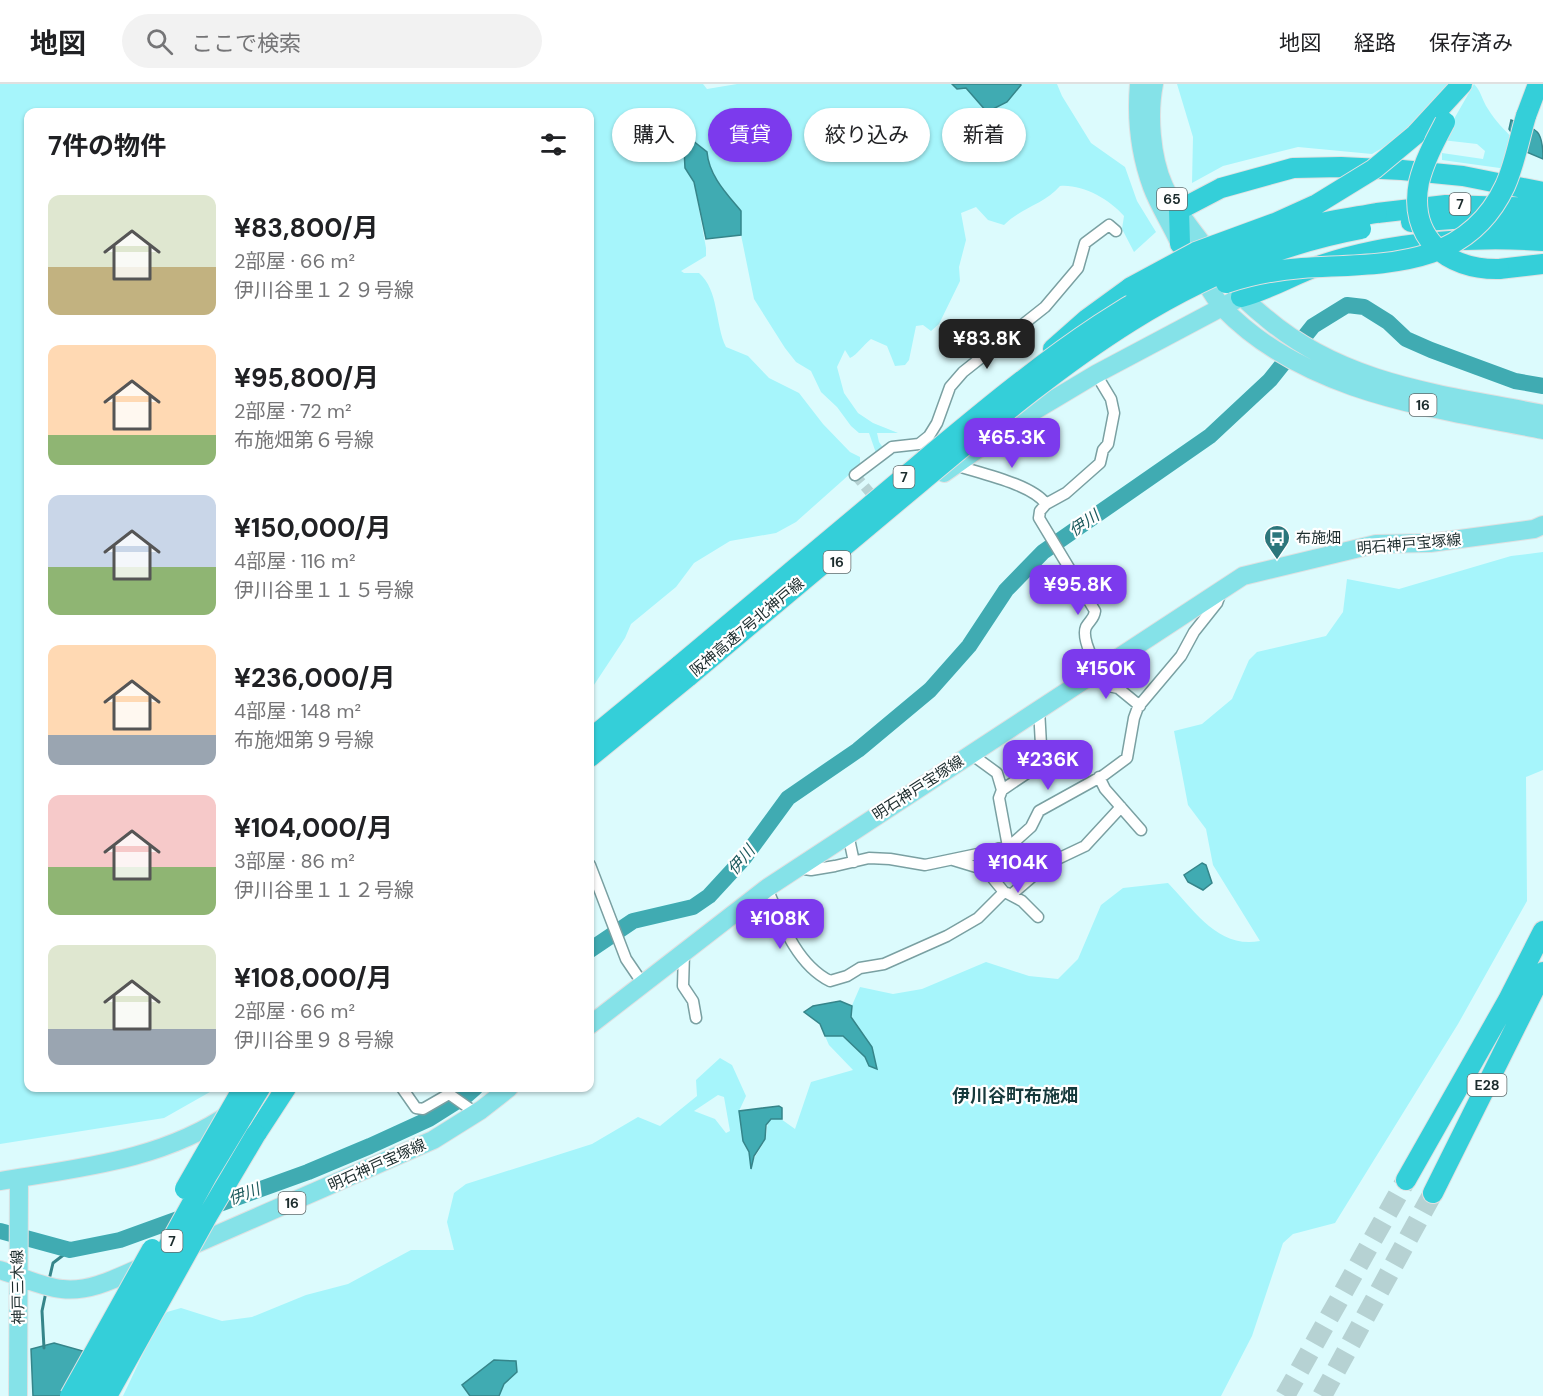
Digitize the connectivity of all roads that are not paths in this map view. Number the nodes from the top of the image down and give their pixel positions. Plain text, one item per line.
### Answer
1 (1139, 84) edge
2 (1154, 84) edge
3 (1463, 84) edge
4 (1538, 84) edge
5 (1543, 192) edge
6 (1543, 208) edge
7 (1179, 210) junction
8 (1378, 220) junction
9 (1543, 223) edge
10 (1116, 231) dead end
11 (1543, 241) edge
12 (1180, 244) junction
13 (1543, 264) edge
14 (1241, 297) junction
15 (1222, 307) junction
16 (1282, 343) junction
17 (1080, 354) junction
18 (1313, 361) junction
19 (1096, 374) junction
20 (1543, 414) edge
21 (965, 426) junction
22 (1543, 430) edge
23 (955, 465) junction
24 (855, 475) dead end
25 (1046, 504) junction
26 (1543, 525) edge
27 (1221, 589) junction
28 (1098, 670) junction
29 (1140, 706) junction
30 (1039, 709) junction
31 (594, 736) edge
32 (971, 754) junction
33 (594, 755) edge
34 (594, 764) edge
35 (1099, 777) junction
36 (1002, 789) junction
37 (1121, 807) junction
38 (1142, 830) dead end
39 (848, 834) junction
40 (1008, 845) junction
41 (952, 860) junction
42 (854, 861) junction
43 (796, 868) junction
44 (986, 870) junction
45 (594, 877) edge
46 (767, 888) junction
47 (1008, 893) junction
48 (1038, 917) dead end
49 (1543, 931) edge
50 (684, 953) junction
51 (1536, 972) edge
52 (643, 984) junction
53 (696, 1018) dead end
54 (594, 1022) edge
55 (241, 1092) edge
56 (256, 1092) edge
57 (259, 1092) edge
58 (283, 1092) edge
59 (405, 1092) edge
60 (502, 1092) edge
61 (470, 1109) junction
62 (19, 1178) junction
63 (1406, 1180) tunnel mouth
64 (0, 1181) edge
65 (1433, 1193) tunnel mouth
66 (0, 1270) edge
67 (18, 1276) junction
68 (18, 1396) edge
69 (70, 1396) edge
70 (86, 1396) edge
71 (107, 1396) edge

1 - 12 main road, 65
2 - 7 main road, 65
3 - 13 highway, bridge
3 - 21 highway, bridge
4 - 17 highway, bridge
5 - 7 highway
6 - 8 highway, 阪神高速7号北神戸線 / 7
7 - 12 highway
7 - 14 main road, 65
8 - 9 highway, 阪神高速7号北神戸線 / 7
8 - 17 highway, 阪神高速7号北神戸線 / 7, bridge
8 - 21 highway, 阪神高速7号北神戸線 / 7, bridge
10 - 24 street
11 - 14 highway
12 - 15 main road, 65
14 - 15 main road, 16
14 - 16 main road, 16
15 - 16 main road, 16
15 - 19 main road, 16
16 - 18 main road, 16
17 - 33 highway, 阪神高速7号北神戸線 / 7, bridge
18 - 20 main road, 16
18 - 22 main road, 16
19 - 23 main road, 16
19 - 25 street
21 - 31 highway, 阪神高速7号北神戸線 / 7, bridge
23 - 25 street
23 - 34 main road, 16
25 - 28 street
26 - 27 main road, 明石神戸宝塚線
27 - 28 main road, 明石神戸宝塚線
27 - 29 street
28 - 29 street
28 - 30 main road, 明石神戸宝塚線
29 - 35 street
30 - 32 main road, 明石神戸宝塚線
30 - 36 street
32 - 36 street
32 - 39 main road, 明石神戸宝塚線
35 - 37 street
35 - 40 street
36 - 40 street
37 - 38 street
37 - 47 street
39 - 42 street
39 - 43 main road, 明石神戸宝塚線
40 - 41 street
40 - 44 street
41 - 42 street
41 - 44 street
42 - 43 street
43 - 46 main road, 明石神戸宝塚線
44 - 47 street
45 - 52 street
46 - 47 street
46 - 50 main road, 明石神戸宝塚線
47 - 48 street
49 - 51 highway, E28
50 - 52 main road, 明石神戸宝塚線
50 - 53 street
51 - 63 highway, E28
51 - 65 highway, E28
52 - 54 main road, 明石神戸宝塚線
55 - 69 highway, 7, bridge
56 - 62 main road
57 - 70 highway, 7, bridge
58 - 71 highway, bridge
59 - 61 street
60 - 61 main road, 明石神戸宝塚線 / 16
61 - 67 main road, 明石神戸宝塚線 / 16
62 - 64 main road
62 - 67 main road, 神戸三木線
66 - 67 main road, 明石神戸宝塚線 / 16
67 - 68 main road, 神戸三木線

